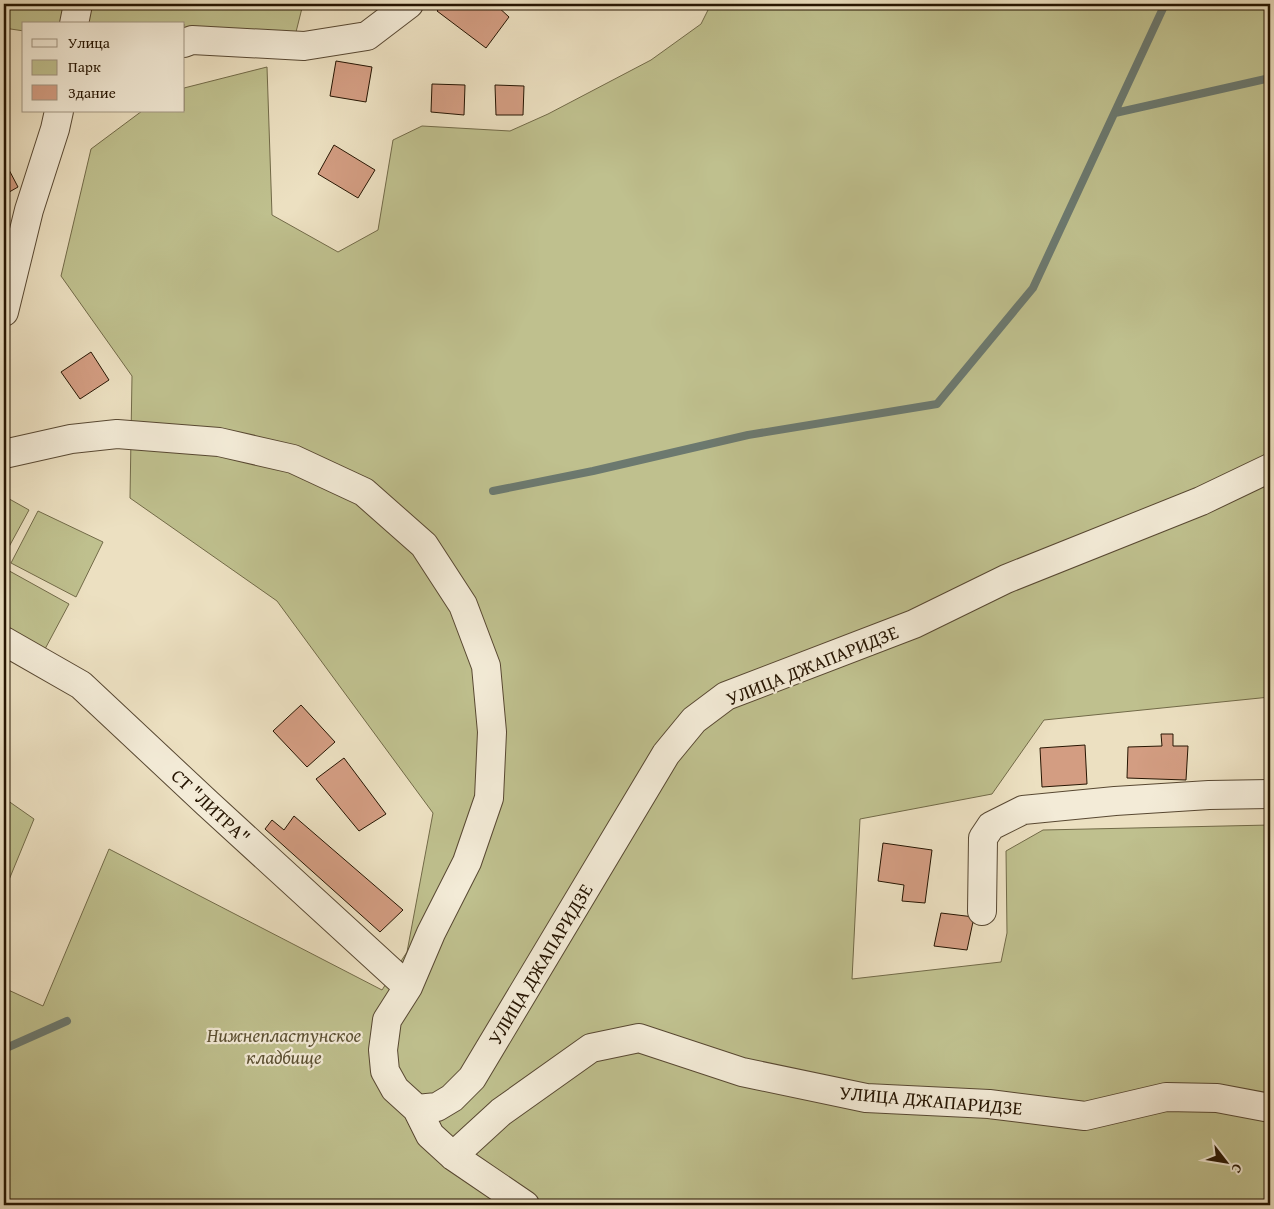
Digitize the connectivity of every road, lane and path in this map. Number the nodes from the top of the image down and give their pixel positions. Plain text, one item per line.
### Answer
1 (78, 4) edge
2 (409, 4) edge
3 (74, 22) edge
4 (185, 43) edge
5 (62, 117) edge
6 (4, 312) edge
7 (4, 454) edge
8 (1270, 468) edge
9 (4, 641) edge
10 (1270, 794) edge
11 (982, 911) dead end
12 (408, 987) junction
13 (1270, 1108) edge
14 (417, 1109) junction
15 (453, 1156) junction
16 (525, 1205) edge

1 - 3 street
2 - 4 street
5 - 6 street
7 - 12 street
8 - 14 street, УЛИЦА ДЖАПАРИДЗЕ
9 - 12 street, СТ "ЛИТРА"
10 - 11 street
12 - 14 street
13 - 15 street, УЛИЦА ДЖАПАРИДЗЕ
14 - 15 street
15 - 16 street

